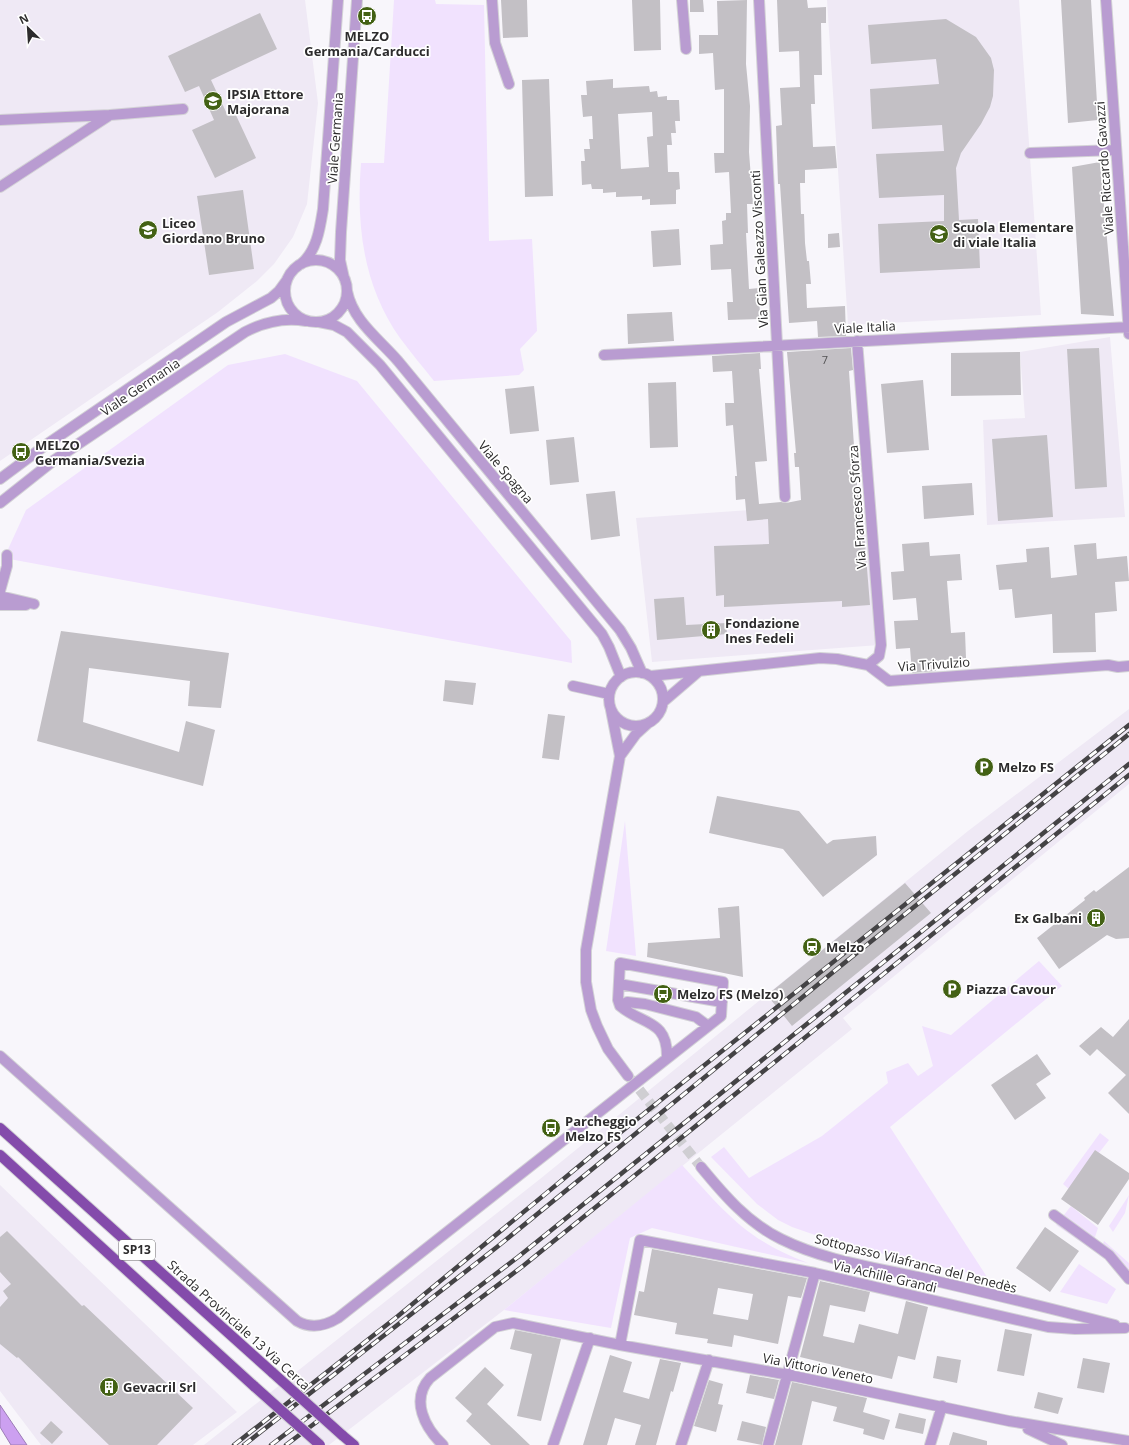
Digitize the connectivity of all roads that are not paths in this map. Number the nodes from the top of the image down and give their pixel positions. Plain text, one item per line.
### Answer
1 (338, 0) edge
2 (357, 0) edge
3 (492, 0) edge
4 (682, 0) edge
5 (759, 0) edge
6 (1106, 0) edge
7 (686, 50) dead end
8 (509, 84) dead end
9 (183, 109) dead end
10 (110, 114) junction
11 (0, 120) edge
12 (1116, 150) junction
13 (1030, 153) dead end
14 (0, 187) edge
15 (1126, 258) edge
16 (301, 264) junction
17 (344, 278) junction
18 (287, 280) junction
19 (347, 291) junction
20 (306, 321) junction
21 (320, 322) junction
22 (1128, 327) edge
23 (1129, 334) edge
24 (858, 341) junction
25 (777, 345) junction
26 (604, 355) dead end
27 (0, 479) edge
28 (785, 497) dead end
29 (0, 503) edge
30 (7, 555) dead end
31 (0, 591) edge
32 (0, 596) edge
33 (0, 605) edge
34 (868, 665) junction
35 (1129, 666) edge
36 (698, 672) junction
37 (646, 674) junction
38 (621, 677) junction
39 (573, 686) dead end
40 (609, 694) junction
41 (663, 702) junction
42 (611, 710) junction
43 (648, 723) junction
44 (620, 756) junction
45 (619, 984) junction
46 (722, 1002) junction
47 (620, 1006) junction
48 (708, 1026) junction
49 (0, 1056) edge
50 (667, 1058) junction
51 (628, 1076) tunnel mouth
52 (0, 1128) edge
53 (0, 1155) edge
54 (700, 1167) tunnel mouth
55 (1054, 1215) dead end
56 (815, 1273) junction
57 (1128, 1278) edge
58 (1127, 1328) edge
59 (590, 1338) junction
60 (620, 1345) junction
61 (709, 1360) junction
62 (789, 1375) junction
63 (942, 1406) junction
64 (1010, 1421) junction
65 (1129, 1441) edge
66 (320, 1445) edge
67 (354, 1445) edge
68 (443, 1445) edge
69 (553, 1445) edge
70 (681, 1445) edge
71 (768, 1445) edge
72 (930, 1445) edge
73 (1062, 1445) edge
74 (1121, 1445) edge

1 - 16 street, Viale Germania
2 - 17 street, Viale Germania
3 - 8 street
4 - 7 street
5 - 25 street, Via Gian Galeazzo Visconti
6 - 12 street, Viale Riccardo Gavazzi
9 - 10 street
10 - 11 street
10 - 14 street
12 - 13 street
12 - 15 street, Viale Riccardo Gavazzi
15 - 22 street, Viale Riccardo Gavazzi
16 - 17 street
16 - 18 street
17 - 19 street
18 - 20 street
18 - 27 street, Viale Germania
19 - 21 street
19 - 37 street, Viale Spagna
20 - 21 street
20 - 29 street, Viale Germania
21 - 38 street
22 - 23 street, Viale Riccardo Gavazzi
22 - 24 street, Viale Italia
24 - 25 street, Viale Italia
24 - 34 street, Via Francesco Sforza
25 - 26 street, Viale Italia
25 - 28 street, Via Gian Galeazzo Visconti
30 - 31 street
32 - 33 street
34 - 35 street, Via Trivulzio
34 - 36 street, Via Trivulzio
36 - 37 street, Via Trivulzio
36 - 41 street, Via Trivulzio
37 - 38 street
37 - 41 street
38 - 40 street
39 - 40 street
40 - 42 street
41 - 43 street
42 - 43 street
42 - 44 street
43 - 44 street
44 - 51 street
45 - 46 street
45 - 46 street
45 - 47 street
46 - 48 street
47 - 48 street
47 - 50 street
48 - 50 street
49 - 50 street
52 - 67 main road, Strada Provinciale 13 Via Cerca / SP13, bridge
53 - 66 main road, SP13, bridge
54 - 58 street, Sottopasso Vilafranca del Penedès
55 - 57 street
56 - 58 street, Via Achille Grandi
56 - 60 street, Via Achille Grandi
56 - 62 street
59 - 60 street, Via Vittorio Veneto
59 - 68 street, Via Vittorio Veneto
59 - 69 street
60 - 61 street, Via Vittorio Veneto
61 - 62 street, Via Vittorio Veneto
61 - 70 street
62 - 63 street, Via Vittorio Veneto
62 - 71 street
63 - 64 street, Via Vittorio Veneto
63 - 72 street
64 - 65 street, Via Vittorio Veneto
64 - 73 street, Via Vittorio Veneto
65 - 74 street, Via Vittorio Veneto

